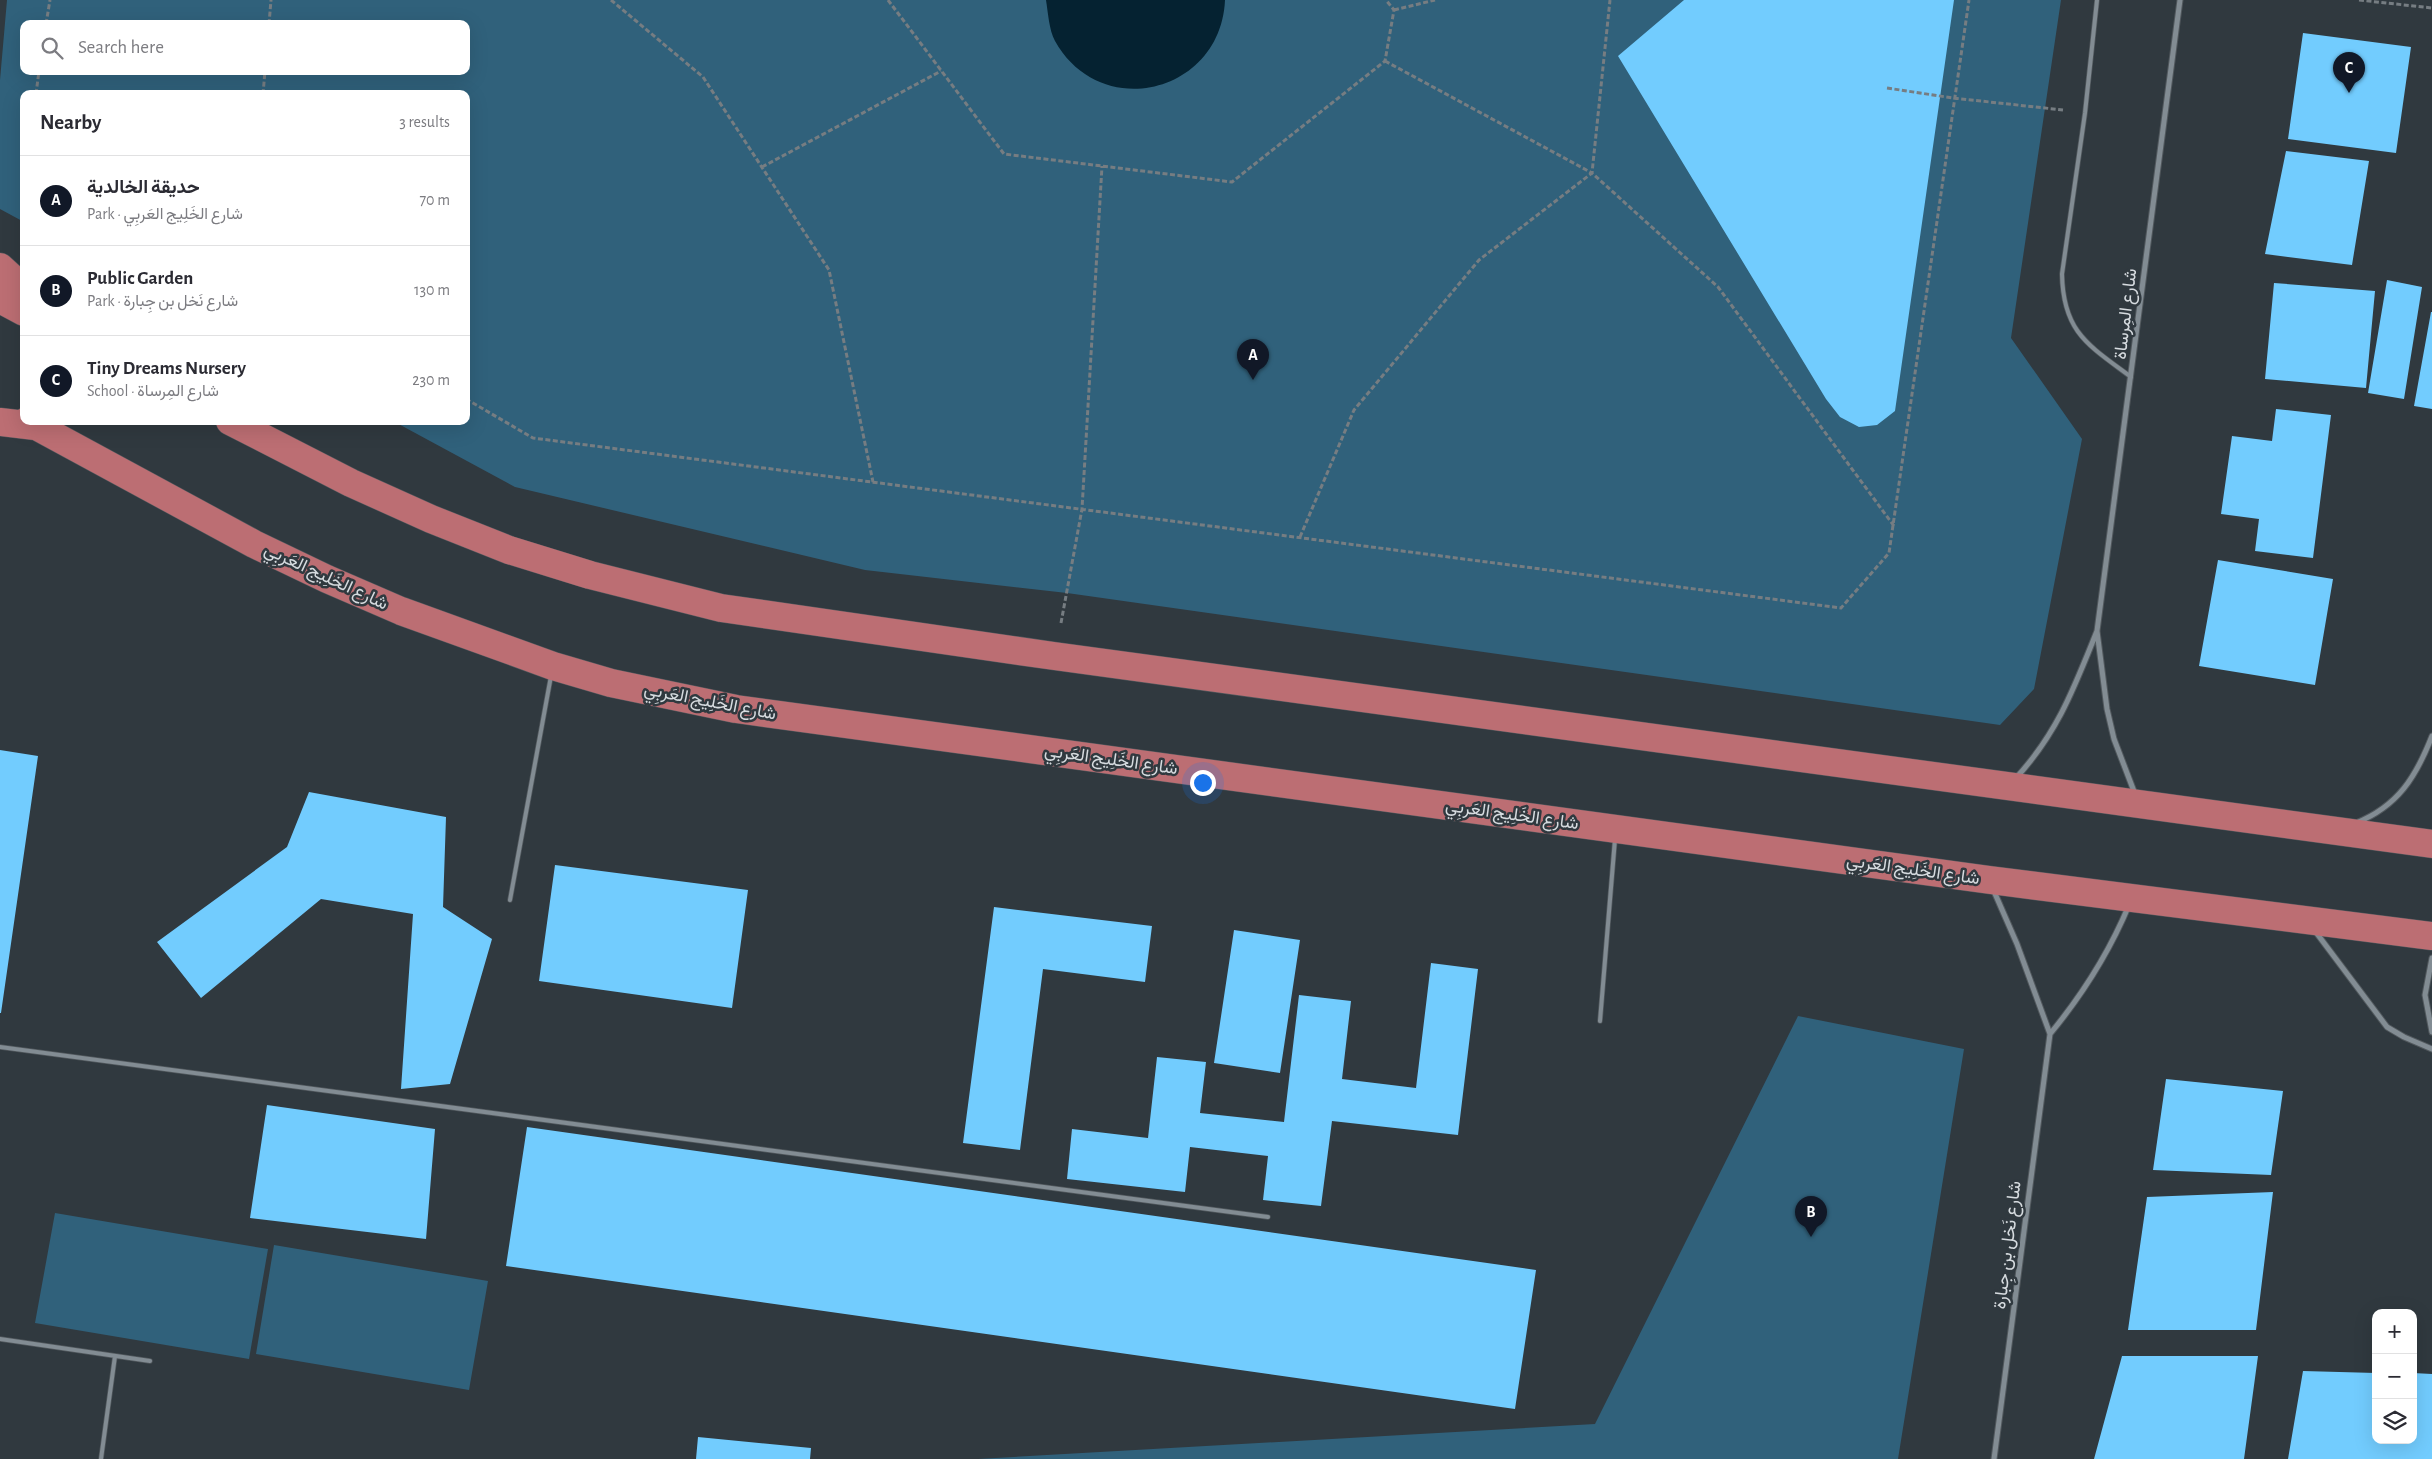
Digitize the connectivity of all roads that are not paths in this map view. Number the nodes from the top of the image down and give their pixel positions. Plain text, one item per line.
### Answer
1 (2097, 0) edge
2 (2180, 0) edge
3 (0, 267) edge
4 (20, 286) edge
5 (0, 299) edge
6 (20, 310) edge
7 (2132, 377) junction
8 (0, 406) edge
9 (20, 417) edge
10 (0, 422) edge
11 (20, 422) edge
12 (35, 425) edge
13 (238, 425) edge
14 (2097, 631) junction
15 (553, 666) junction
16 (2432, 736) edge
17 (2009, 785) junction
18 (2139, 804) junction
19 (1616, 829) junction
20 (2338, 830) junction
21 (2432, 844) edge
22 (1990, 880) junction
23 (2131, 899) junction
24 (510, 900) dead end
25 (2308, 920) junction
26 (2432, 936) edge
27 (2432, 958) edge
28 (1600, 1021) dead end
29 (2432, 1032) edge
30 (2050, 1034) junction
31 (0, 1047) edge
32 (2432, 1049) edge
33 (1268, 1217) dead end
34 (0, 1338) edge
35 (115, 1356) junction
36 (150, 1362) dead end
37 (101, 1459) edge
38 (1994, 1459) edge

1 - 7 lane
2 - 7 street, شارع المِرساة
3 - 4 highway
5 - 6 highway
7 - 14 street, شارع المِرساة
8 - 9 highway, شارع الخَلِيج العَربِي
10 - 11 highway
12 - 15 highway, شارع الخَلِيج العَربِي
13 - 17 highway
14 - 17 street, شارع المِرساة
14 - 18 street, شارع المِرساة
15 - 19 highway, شارع الخَلِيج العَربِي
15 - 24 lane
16 - 20 street
17 - 18 highway
18 - 20 highway
19 - 22 highway, شارع الخَلِيج العَربِي
19 - 28 lane
20 - 21 highway
22 - 23 highway, شارع الخَلِيج العَربِي
22 - 30 street, شارع نَخل بن جِبارة
23 - 25 highway, شارع الخَلِيج العَربِي
23 - 30 street
25 - 26 highway, شارع الخَلِيج العَربِي
25 - 32 street
27 - 29 street
30 - 38 street, شارع نَخل بن جِبارة
31 - 33 lane
34 - 35 lane
35 - 36 lane
35 - 37 lane

